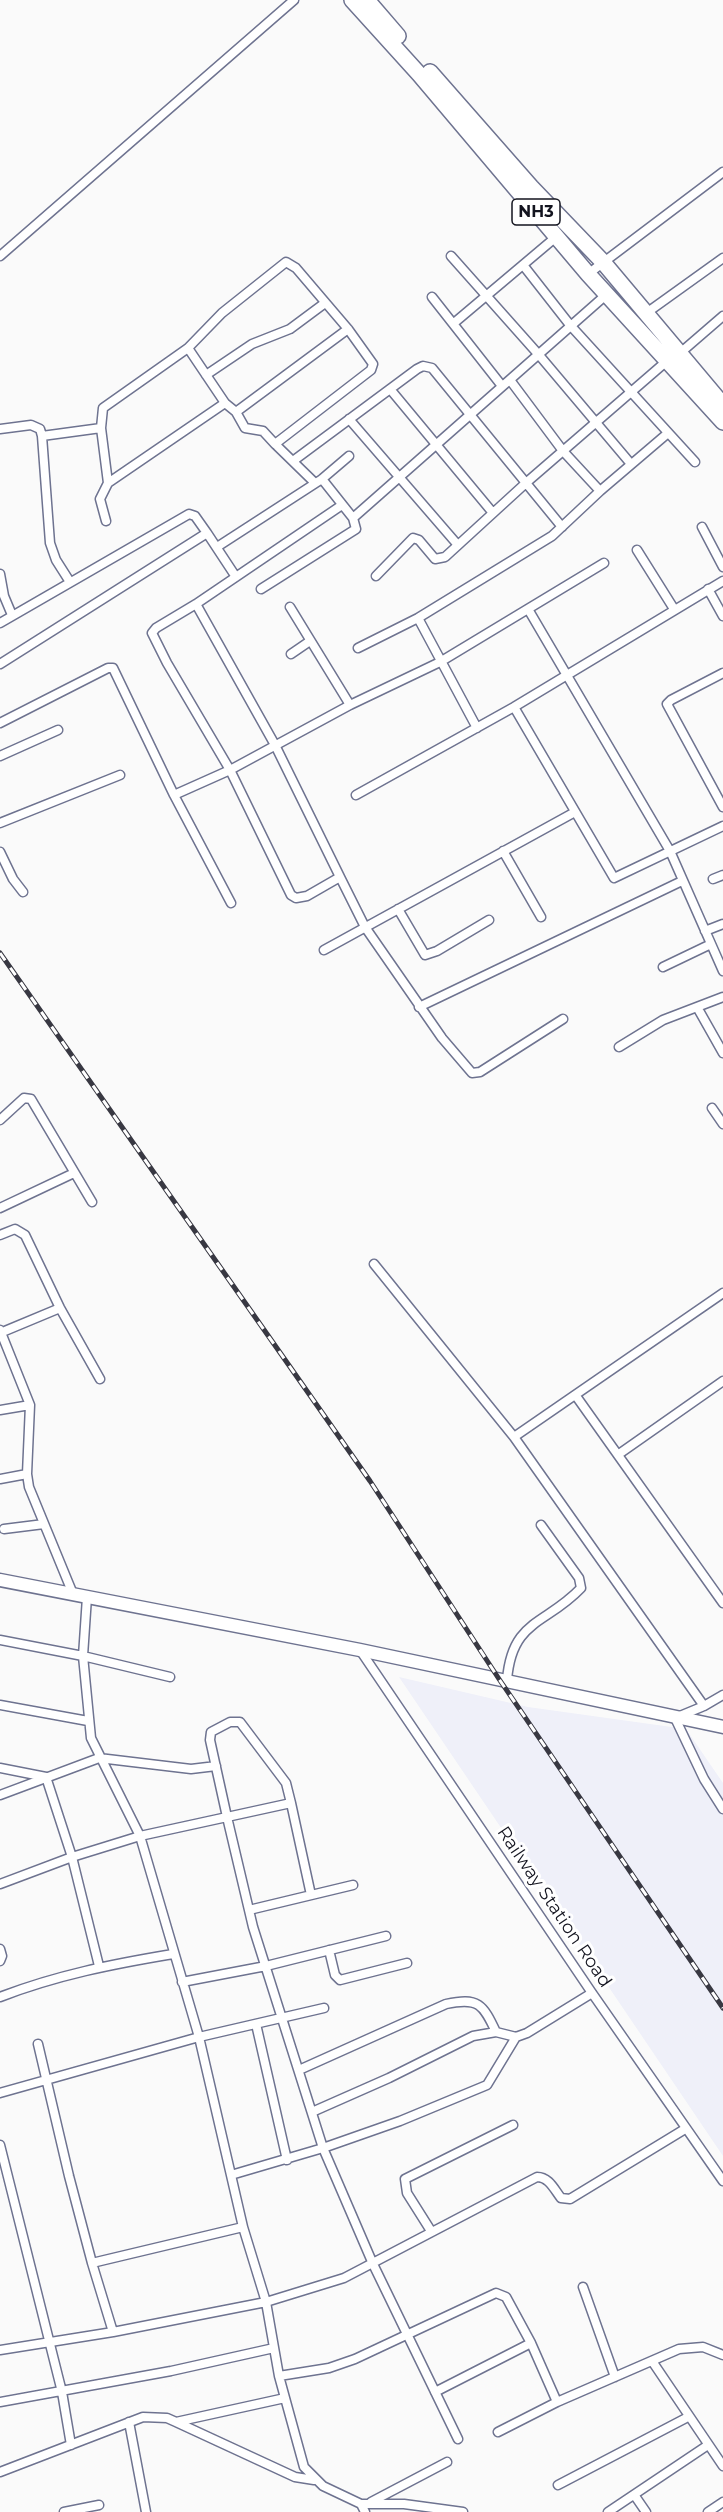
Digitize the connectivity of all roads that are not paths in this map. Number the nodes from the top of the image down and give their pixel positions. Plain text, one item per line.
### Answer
1 (294, 0) edge
2 (352, 0) edge
3 (367, 0) edge
4 (723, 172) edge
5 (556, 237) junction
6 (0, 256) edge
7 (451, 256) dead end
8 (723, 258) edge
9 (603, 262) junction
10 (523, 265) junction
11 (588, 274) junction
12 (607, 294) junction
13 (486, 296) junction
14 (432, 297) dead end
15 (325, 303) junction
16 (645, 314) junction
17 (723, 316) edge
18 (454, 323) junction
19 (570, 325) junction
20 (348, 329) junction
21 (188, 348) junction
22 (539, 355) junction
23 (674, 357) junction
24 (206, 375) junction
25 (506, 383) junction
26 (390, 389) junction
27 (630, 392) junction
28 (721, 398) edge
29 (225, 403) junction
30 (236, 412) junction
31 (472, 415) junction
32 (349, 420) junction
33 (723, 422) edge
34 (596, 423) junction
35 (101, 428) junction
36 (0, 429) edge
37 (668, 433) junction
38 (42, 436) junction
39 (275, 444) junction
40 (437, 446) junction
41 (563, 451) junction
42 (349, 456) dead end
43 (293, 461) junction
44 (695, 462) dead end
45 (631, 464) junction
46 (402, 478) junction
47 (319, 481) junction
48 (527, 482) junction
49 (108, 483) junction
50 (600, 491) junction
51 (342, 504) junction
52 (493, 513) junction
53 (353, 518) junction
54 (106, 521) dead end
55 (562, 527) junction
56 (702, 527) dead end
57 (207, 533) junction
58 (457, 544) junction
59 (217, 547) junction
60 (637, 550) dead end
61 (604, 563) dead end
62 (723, 567) edge
63 (0, 574) edge
64 (376, 576) dead end
65 (236, 577) junction
66 (723, 581) edge
67 (70, 582) junction
68 (261, 589) dead end
69 (708, 590) junction
70 (196, 604) junction
71 (290, 607) dead end
72 (528, 609) junction
73 (674, 609) junction
74 (12, 615) junction
75 (723, 616) edge
76 (418, 618) junction
77 (0, 623) edge
78 (310, 641) junction
79 (357, 648) dead end
80 (291, 654) dead end
81 (440, 662) junction
82 (0, 664) edge
83 (723, 673) edge
84 (566, 675) junction
85 (350, 705) junction
86 (514, 707) junction
87 (0, 723) edge
88 (477, 728) junction
89 (58, 730) dead end
90 (275, 745) junction
91 (0, 756) edge
92 (230, 770) junction
93 (120, 775) dead end
94 (174, 795) junction
95 (356, 795) dead end
96 (723, 807) edge
97 (575, 812) junction
98 (0, 823) edge
99 (723, 826) edge
100 (503, 851) junction
101 (670, 851) junction
102 (0, 852) edge
103 (723, 875) edge
104 (340, 877) junction
105 (713, 879) dead end
106 (682, 881) junction
107 (23, 892) dead end
108 (231, 903) dead end
109 (398, 909) junction
110 (542, 917) dead end
111 (489, 920) dead end
112 (723, 924) edge
113 (365, 927) junction
114 (705, 931) junction
115 (711, 944) junction
116 (324, 950) dead end
117 (663, 967) dead end
118 (723, 971) edge
119 (723, 997) edge
120 (419, 1006) junction
121 (697, 1007) junction
122 (563, 1019) dead end
123 (619, 1047) dead end
124 (723, 1053) edge
125 (712, 1108) dead end
126 (0, 1120) edge
127 (723, 1124) edge
128 (74, 1173) junction
129 (92, 1202) dead end
130 (0, 1208) edge
131 (0, 1235) edge
132 (374, 1264) dead end
133 (723, 1293) edge
134 (60, 1308) junction
135 (0, 1332) edge
136 (100, 1379) dead end
137 (723, 1381) edge
138 (576, 1396) junction
139 (30, 1405) junction
140 (0, 1410) edge
141 (514, 1437) junction
142 (619, 1454) junction
143 (27, 1474) junction
144 (0, 1479) edge
145 (44, 1524) junction
146 (541, 1526) dead end
147 (4, 1529) dead end
148 (0, 1580) edge
149 (73, 1594) junction
150 (87, 1597) junction
151 (723, 1601) edge
152 (0, 1640) edge
153 (360, 1650) junction
154 (83, 1656) junction
155 (170, 1677) dead end
156 (507, 1680) junction
157 (723, 1695) edge
158 (0, 1705) edge
159 (704, 1706) junction
160 (675, 1718) junction
161 (88, 1721) junction
162 (723, 1727) edge
163 (99, 1758) junction
164 (216, 1766) junction
165 (0, 1768) edge
166 (46, 1778) junction
167 (0, 1795) edge
168 (291, 1803) junction
169 (723, 1809) edge
170 (227, 1817) junction
171 (140, 1836) junction
172 (72, 1857) junction
173 (0, 1884) edge
174 (353, 1885) dead end
175 (311, 1895) junction
176 (249, 1910) junction
177 (386, 1936) dead end
178 (0, 1949) edge
179 (329, 1950) junction
180 (173, 1953) junction
181 (0, 1961) edge
182 (407, 1963) dead end
183 (99, 1966) junction
184 (266, 1966) junction
185 (182, 1982) junction
186 (592, 1993) junction
187 (0, 1997) edge
188 (324, 2008) dead end
189 (280, 2018) junction
190 (256, 2024) junction
191 (496, 2032) junction
192 (199, 2037) junction
193 (516, 2037) junction
194 (38, 2044) dead end
195 (298, 2070) junction
196 (45, 2080) junction
197 (0, 2092) edge
198 (312, 2112) junction
199 (513, 2125) dead end
200 (685, 2129) junction
201 (0, 2145) edge
202 (323, 2148) junction
203 (287, 2160) junction
204 (231, 2175) junction
205 (723, 2181) edge
206 (243, 2227) junction
207 (431, 2231) junction
208 (92, 2263) junction
209 (373, 2264) junction
210 (583, 2287) dead end
211 (266, 2302) junction
212 (113, 2332) junction
213 (409, 2335) junction
214 (49, 2341) junction
215 (531, 2343) junction
216 (274, 2348) junction
217 (0, 2350) edge
218 (723, 2355) edge
219 (652, 2361) junction
220 (279, 2376) junction
221 (615, 2378) junction
222 (62, 2392) junction
223 (435, 2392) junction
224 (285, 2398) junction
225 (0, 2402) edge
226 (557, 2402) junction
227 (688, 2417) junction
228 (129, 2422) junction
229 (176, 2422) junction
230 (498, 2432) dead end
231 (458, 2439) dead end
232 (71, 2445) junction
233 (708, 2445) junction
234 (447, 2462) dead end
235 (723, 2466) edge
236 (0, 2472) edge
237 (314, 2480) junction
238 (558, 2485) dead end
239 (635, 2496) junction
240 (723, 2502) edge
241 (99, 2505) dead end
242 (365, 2507) edge
243 (64, 2512) edge
244 (146, 2512) edge
245 (463, 2512) edge
246 (608, 2512) edge
247 (646, 2512) edge
248 (708, 2512) edge

1 - 6 street
2 - 5 highway, NH3
3 - 9 highway, NH3
4 - 9 street
5 - 10 street
5 - 11 highway, NH3
7 - 13 street
8 - 16 street
9 - 11 street
9 - 16 highway, NH3
10 - 13 street
10 - 19 street
11 - 12 highway, NH3
12 - 19 street
12 - 23 highway, NH3
13 - 18 street
13 - 22 street
14 - 18 street
15 - 20 street
15 - 21 street
15 - 24 street
16 - 23 highway, NH3
17 - 23 street
18 - 25 street
19 - 22 street
19 - 27 street
20 - 30 street
20 - 39 street
21 - 24 street
21 - 35 street
22 - 25 street
22 - 34 street
23 - 27 street
23 - 28 highway, NH3
23 - 33 highway, NH3
24 - 29 street
25 - 31 street
25 - 41 street
26 - 31 street
26 - 32 street
26 - 40 street
27 - 34 street
27 - 37 street
29 - 30 street
29 - 49 street
30 - 39 street
31 - 40 street
31 - 48 street
32 - 43 street
32 - 46 street
34 - 41 street
34 - 45 street
35 - 38 street
35 - 49 street
36 - 38 street
37 - 44 street
37 - 45 street
38 - 67 street
39 - 43 street
40 - 46 street
40 - 52 street
41 - 48 street
41 - 50 street
42 - 47 street
43 - 47 street
45 - 50 street
46 - 53 street
46 - 58 street
47 - 51 street
47 - 59 street
48 - 52 street
48 - 55 street
49 - 54 street
50 - 55 street
51 - 53 street
51 - 65 street
52 - 58 street
53 - 68 street
55 - 76 street
56 - 62 street
57 - 59 street
57 - 67 street
57 - 82 street
58 - 64 street
59 - 65 street
60 - 73 street
61 - 72 street
63 - 74 street
65 - 70 street
66 - 69 street
67 - 74 street
69 - 73 street
69 - 75 street
70 - 90 street
70 - 92 street
71 - 78 street
72 - 81 street
72 - 84 street
73 - 84 street
74 - 77 street
76 - 79 street
76 - 81 street
78 - 80 street
78 - 85 street
81 - 85 street
81 - 88 street
83 - 96 street
84 - 86 street
84 - 101 street
85 - 90 street
86 - 88 street
86 - 97 street
87 - 94 street
88 - 95 street
89 - 91 street
90 - 92 street
90 - 104 street
92 - 94 street
92 - 104 street
93 - 98 street
94 - 108 street
97 - 100 street
97 - 101 street
99 - 101 street
100 - 109 street
100 - 110 street
101 - 106 street
102 - 107 street
103 - 105 street
104 - 113 street
106 - 114 street
106 - 120 street
109 - 111 street
109 - 113 street
112 - 114 street
113 - 116 street
113 - 120 street
114 - 115 street
115 - 117 street
115 - 118 street
119 - 121 street
120 - 122 street
121 - 123 street
121 - 124 street
125 - 127 street
126 - 128 street
128 - 129 street
128 - 130 street
131 - 134 street
132 - 141 street
133 - 138 street
134 - 135 street
134 - 136 street
135 - 139 street
137 - 142 street
138 - 141 street
138 - 142 street
139 - 140 street
139 - 143 street
141 - 159 street
142 - 151 street
143 - 144 street
143 - 145 street
145 - 147 street
145 - 149 street
146 - 156 street
148 - 149 main road
149 - 150 main road
150 - 153 main road
150 - 154 street
152 - 154 street
153 - 156 main road
153 - 186 street, Railway Station Road
154 - 155 street
154 - 161 street
156 - 160 main road
157 - 159 street
158 - 161 street
159 - 160 street
160 - 162 main road
160 - 169 street
161 - 163 street
163 - 164 street
163 - 166 street
163 - 171 street
164 - 168 street
164 - 170 street
165 - 166 street
166 - 167 street
166 - 172 street
168 - 170 street
168 - 175 street
170 - 171 street
170 - 176 street
171 - 172 street
171 - 180 street
172 - 173 street
172 - 183 street
174 - 175 street
175 - 176 street
176 - 184 street
177 - 179 street
178 - 181 street
179 - 182 street
179 - 184 street
180 - 183 street
180 - 185 street
183 - 187 street
184 - 185 street
184 - 189 street
185 - 192 street
186 - 193 street
186 - 200 street, Railway Station Road
188 - 189 street
189 - 190 street
189 - 195 street
190 - 192 street
190 - 203 street
191 - 193 street
191 - 195 street
191 - 198 street
192 - 196 street
192 - 204 street
193 - 202 street
194 - 196 street
195 - 198 street
196 - 197 street
196 - 208 street
198 - 202 street
199 - 207 street
200 - 205 street, Railway Station Road
200 - 207 street
201 - 214 street
202 - 203 street
202 - 209 street
203 - 204 street
204 - 206 street
206 - 208 street
206 - 211 street
207 - 209 street
208 - 212 street
209 - 211 street
209 - 213 street
210 - 221 street
211 - 212 street
211 - 216 street
212 - 214 street
213 - 215 street
213 - 220 street
213 - 223 street
214 - 217 street
214 - 222 street
215 - 223 street
215 - 226 street
216 - 220 street
216 - 222 street
218 - 219 street
219 - 221 street
219 - 227 street
220 - 224 street
221 - 226 street
222 - 225 street
222 - 232 street
223 - 231 street
224 - 229 street
224 - 237 street
226 - 230 street
227 - 233 street
227 - 238 street
228 - 229 street
228 - 232 street
228 - 244 street
229 - 237 street
232 - 236 street
233 - 235 street
233 - 239 street
234 - 242 street
237 - 242 street
239 - 246 street
239 - 247 street
240 - 248 street
241 - 243 street
242 - 245 street

